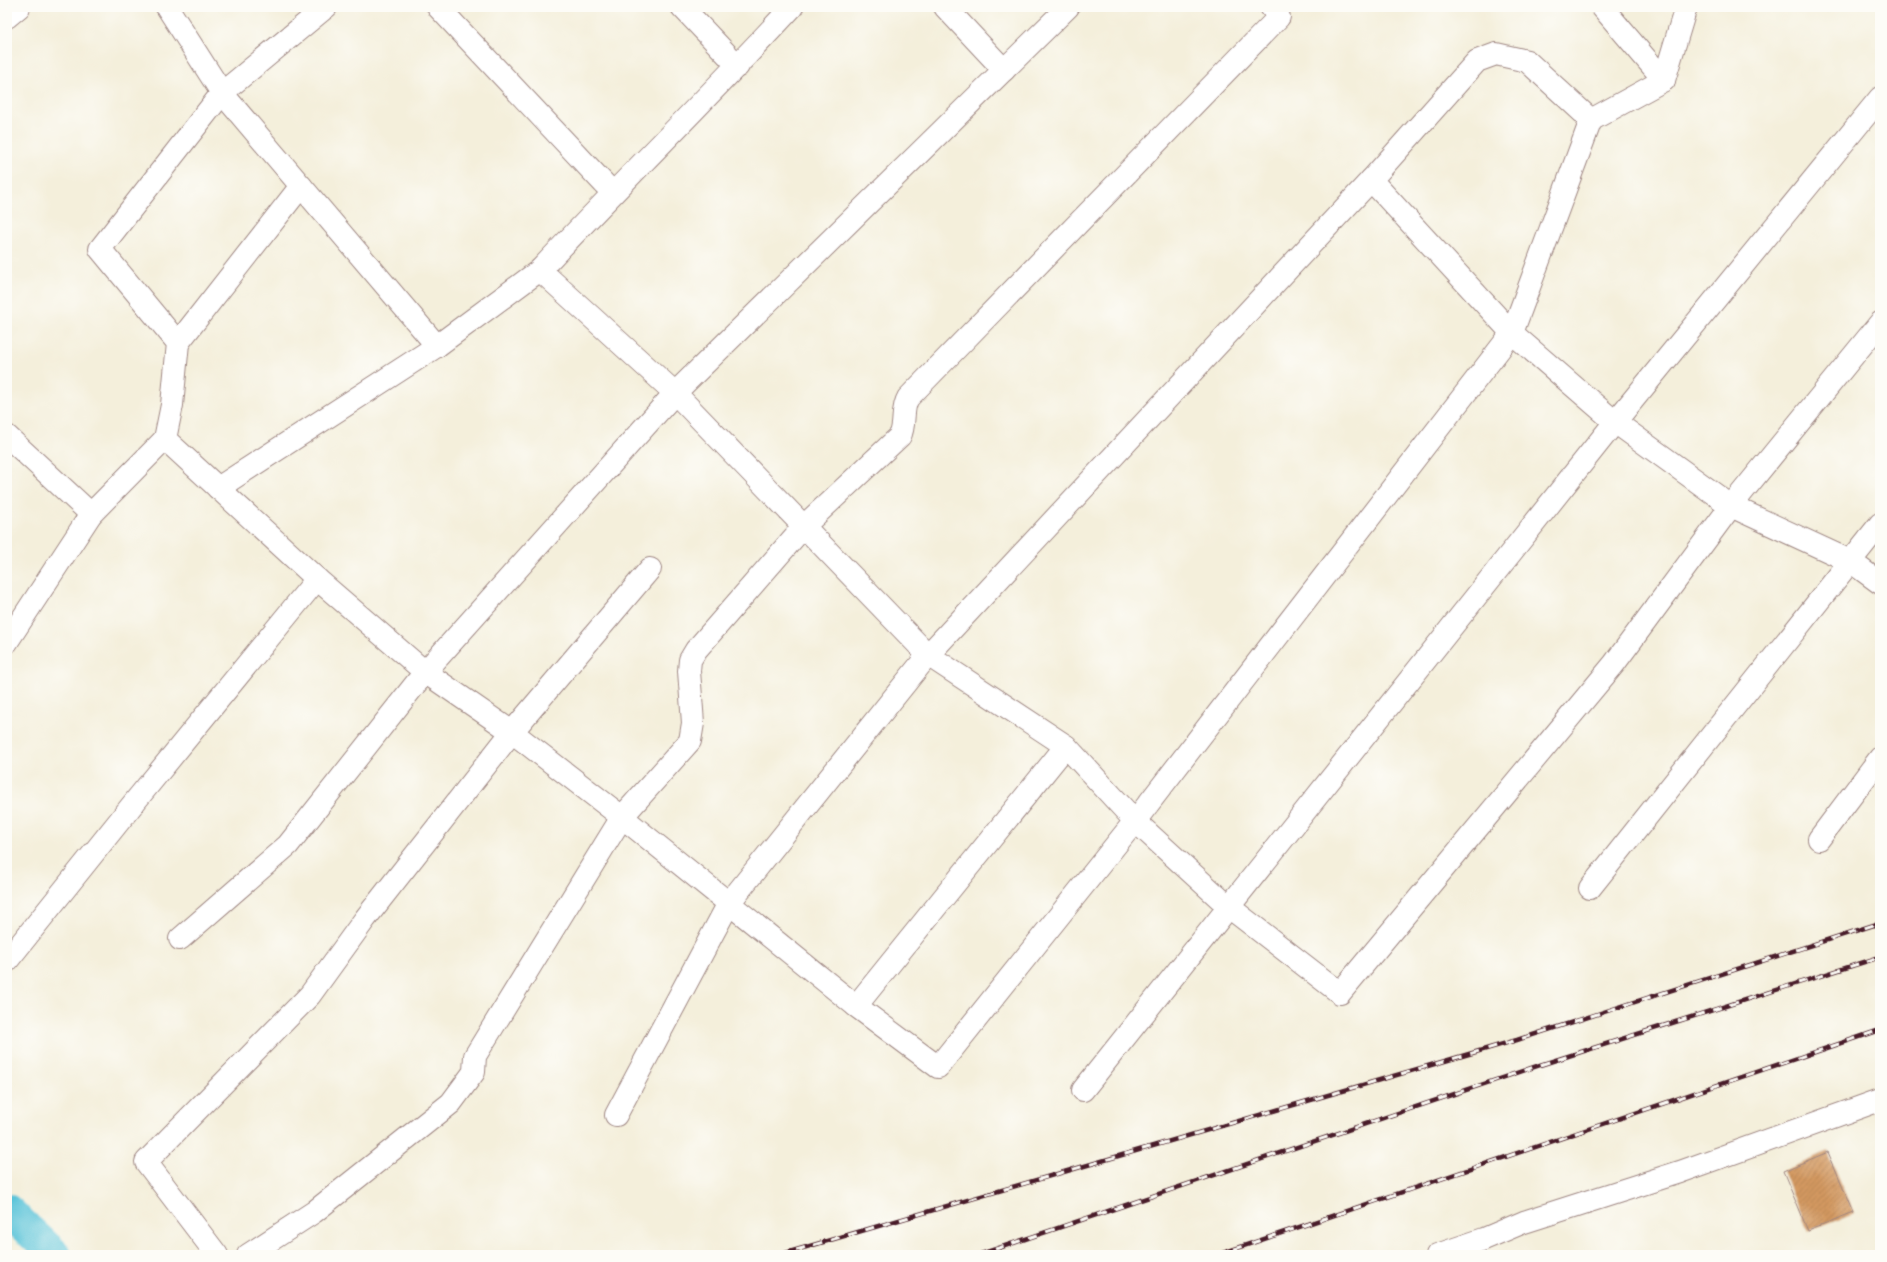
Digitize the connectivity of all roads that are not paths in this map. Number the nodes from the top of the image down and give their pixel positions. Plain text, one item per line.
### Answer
1 (19, 7) edge
2 (167, 7) edge
3 (326, 7) edge
4 (438, 7) edge
5 (682, 7) edge
6 (792, 7) edge
7 (945, 7) edge
8 (1068, 7) edge
9 (1602, 7) edge
10 (1686, 7) edge
11 (1280, 10) edge
12 (7, 17) edge
13 (738, 66) junction
14 (1004, 70) junction
15 (1664, 80) junction
16 (222, 93) junction
17 (1880, 98) edge
18 (1591, 120) junction
19 (1371, 180) junction
20 (300, 186) junction
21 (612, 192) junction
22 (540, 270) junction
23 (1880, 323) edge
24 (1512, 332) junction
25 (178, 343) junction
26 (437, 346) junction
27 (675, 393) junction
28 (1615, 422) junction
29 (7, 436) edge
30 (166, 439) junction
31 (218, 488) junction
32 (1731, 506) junction
33 (91, 514) junction
34 (1880, 524) edge
35 (804, 526) junction
36 (1850, 561) junction
37 (650, 569) dead end
38 (317, 579) junction
39 (1880, 583) edge
40 (7, 642) edge
41 (928, 655) junction
42 (426, 672) junction
43 (512, 732) junction
44 (1066, 746) junction
45 (1880, 758) edge
46 (622, 817) junction
47 (1135, 821) junction
48 (1819, 839) dead end
49 (1590, 888) dead end
50 (729, 903) junction
51 (1229, 907) junction
52 (180, 940) dead end
53 (7, 961) edge
54 (856, 1006) junction
55 (1083, 1090) dead end
56 (1880, 1100) edge
57 (616, 1115) dead end
58 (217, 1255) edge
59 (248, 1255) edge
60 (1437, 1255) edge

1 - 12 street
2 - 16 street
3 - 16 street
4 - 21 street
5 - 13 street
6 - 13 street
7 - 14 street
8 - 14 street
9 - 15 street
10 - 15 street
11 - 35 street
13 - 21 street
14 - 27 street
15 - 18 street
16 - 20 street
16 - 25 street
17 - 28 street
18 - 19 street
18 - 24 street
19 - 24 street
19 - 41 street
20 - 25 street
20 - 26 street
21 - 22 street
22 - 26 street
22 - 27 street
23 - 32 street
24 - 28 street
24 - 47 street
25 - 30 street
26 - 31 street
27 - 35 street
27 - 42 street
28 - 32 street
28 - 51 street
29 - 33 street
30 - 31 street
30 - 33 street
31 - 38 street
32 - 36 street
32 - 51 street
33 - 40 street
34 - 36 street
35 - 41 street
35 - 46 street
36 - 39 street
36 - 49 street
37 - 43 street
38 - 42 street
38 - 53 street
41 - 44 street
41 - 50 street
42 - 43 street
42 - 52 street
43 - 46 street
43 - 58 street
44 - 47 street
44 - 54 street
45 - 48 street
46 - 50 street
46 - 59 street
47 - 51 street
47 - 54 street
50 - 54 street
50 - 57 street
51 - 55 street
56 - 60 street

